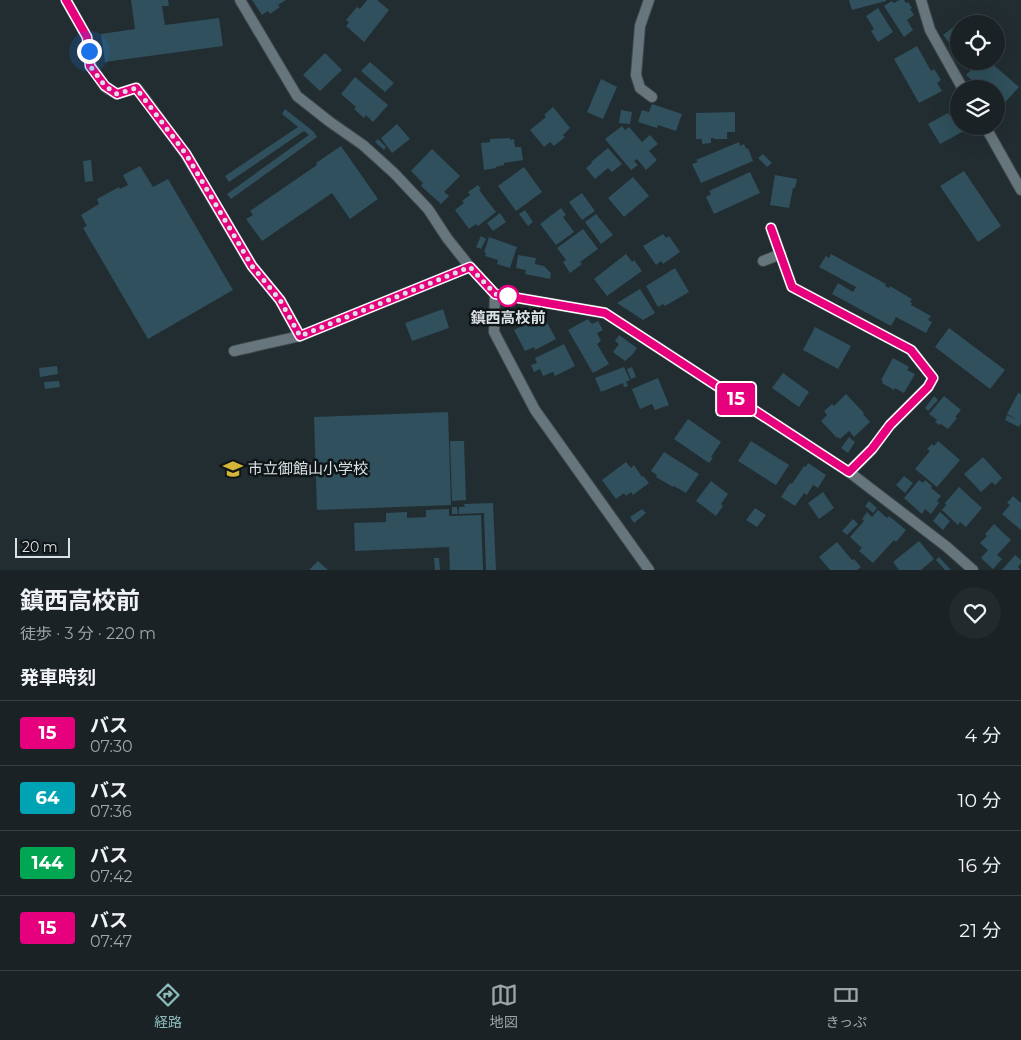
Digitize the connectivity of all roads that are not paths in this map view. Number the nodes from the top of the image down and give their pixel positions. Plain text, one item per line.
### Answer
1 (66, 0) edge
2 (240, 0) edge
3 (650, 0) edge
4 (921, 0) edge
5 (959, 80) edge
6 (652, 97) dead end
7 (990, 135) edge
8 (1021, 190) edge
9 (771, 228) dead end
10 (781, 254) junction
11 (763, 261) dead end
12 (470, 267) junction
13 (495, 294) junction
14 (300, 336) junction
15 (234, 351) dead end
16 (849, 472) junction
17 (649, 570) edge
18 (973, 570) edge

1 - 14 street
2 - 12 street
3 - 6 street
4 - 5 street
7 - 8 street
9 - 10 street
10 - 11 street
10 - 16 street
12 - 13 street
12 - 14 street
13 - 16 street
13 - 17 street
14 - 15 street
16 - 18 street

